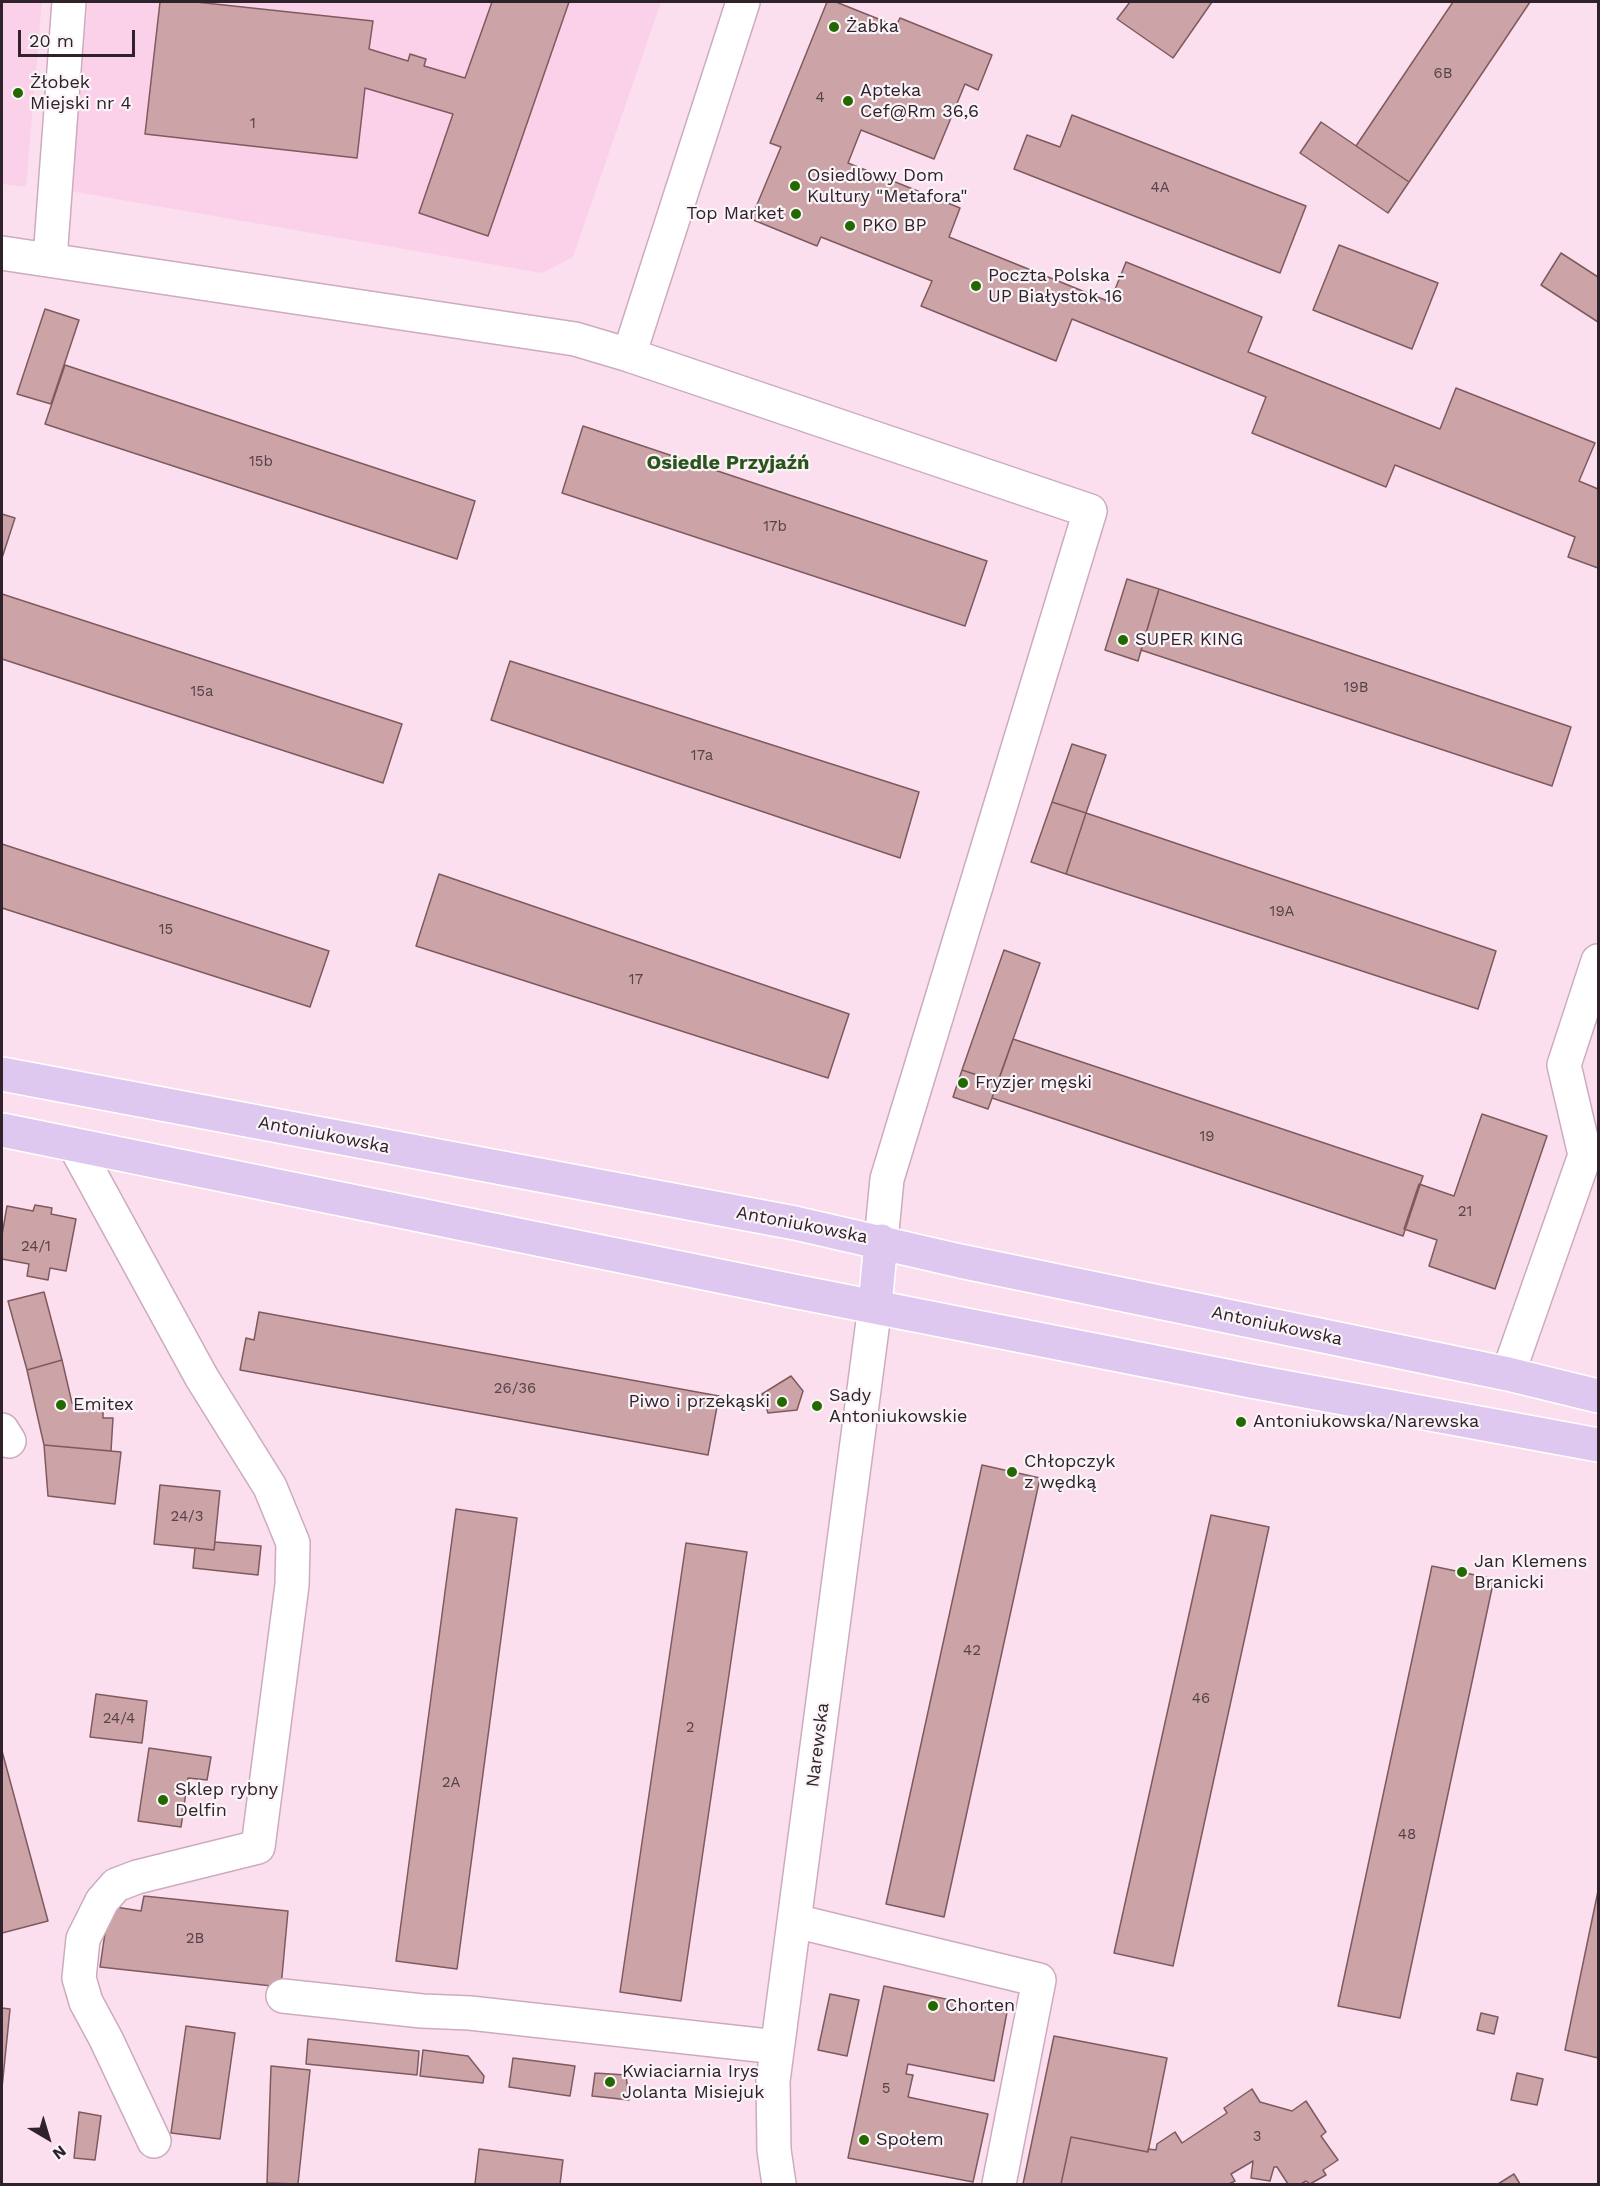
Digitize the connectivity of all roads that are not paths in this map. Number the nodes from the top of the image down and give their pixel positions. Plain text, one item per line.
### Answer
1 (69, 2) edge
2 (743, 2) edge
3 (2, 253) edge
4 (50, 259) junction
5 (629, 355) junction
6 (1599, 960) edge
7 (2, 1074) edge
8 (2, 1130) edge
9 (75, 1146) junction
10 (1592, 1156) edge
11 (881, 1241) junction
12 (875, 1306) junction
13 (1508, 1374) junction
14 (1599, 1396) edge
15 (1599, 1445) edge
16 (795, 1921) junction
17 (284, 1996) dead end
18 (777, 2048) junction
19 (154, 2141) dead end
20 (779, 2184) edge
21 (999, 2184) edge

1 - 4 street
2 - 5 street
3 - 4 street
4 - 5 street
5 - 11 street
6 - 10 street
7 - 11 main road, Antoniukowska
8 - 9 main road
9 - 12 main road
9 - 19 street
10 - 13 street
11 - 12 main road
11 - 13 main road, Antoniukowska
12 - 15 main road
12 - 16 street, Narewska
13 - 14 main road, Antoniukowska
16 - 18 street, Narewska
16 - 21 street
17 - 18 street
18 - 20 street, Narewska

